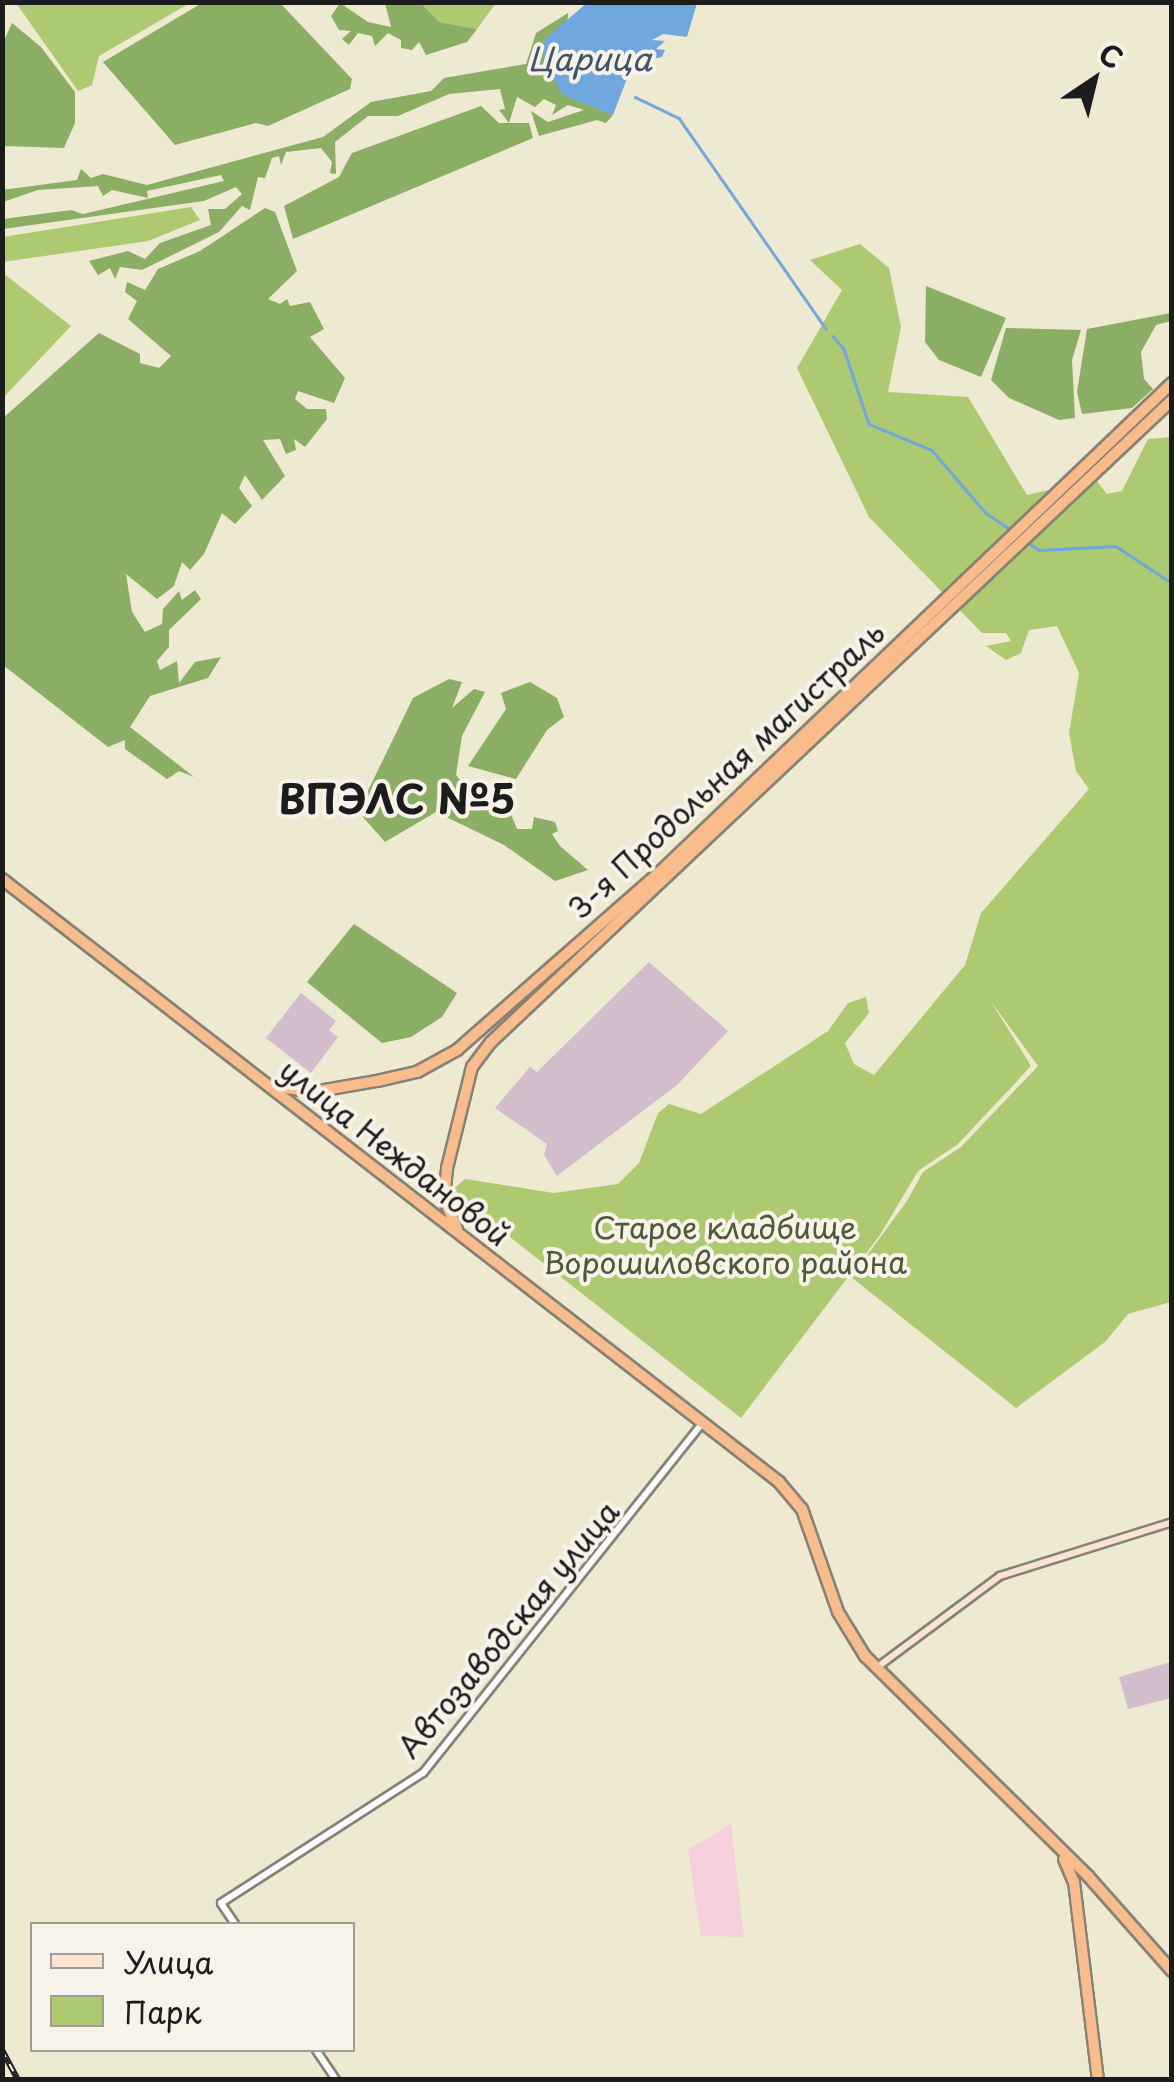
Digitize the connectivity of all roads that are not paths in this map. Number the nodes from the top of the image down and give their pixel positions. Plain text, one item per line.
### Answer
1 (1172, 383) edge
2 (1172, 400) edge
3 (1129, 432) junction
4 (897, 652) junction
5 (2, 879) edge
6 (480, 1030) junction
7 (491, 1042) junction
8 (456, 1050) junction
9 (472, 1067) junction
10 (265, 1082) junction
11 (312, 1092) junction
12 (299, 1108) junction
13 (444, 1198) junction
14 (428, 1210) junction
15 (464, 1238) junction
16 (704, 1422) junction
17 (1172, 1522) edge
18 (875, 1668) junction
19 (1055, 1846) junction
20 (1086, 1874) junction
21 (1074, 1882) junction
22 (234, 1922) edge
23 (1172, 1971) edge
24 (317, 2052) edge
25 (336, 2080) edge
26 (1098, 2080) edge

1 - 3 highway, 3-я Продольная магистраль
2 - 3 highway, 3-я Продольная магистраль
3 - 4 highway, 3-я Продольная магистраль
4 - 6 highway, 3-я Продольная магистраль
4 - 7 highway, 3-я Продольная магистраль
5 - 10 highway, улица Неждановой
6 - 7 highway
6 - 8 highway, 3-я Продольная магистраль
7 - 9 highway, 3-я Продольная магистраль
8 - 9 highway
8 - 11 highway, 3-я Продольная магистраль
9 - 13 highway, 3-я Продольная магистраль
10 - 11 highway, 3-я Продольная магистраль
10 - 12 highway, улица Неждановой
11 - 12 highway
12 - 14 highway, улица Неждановой
13 - 14 highway
13 - 15 highway
14 - 15 highway, улица Неждановой
15 - 16 highway, улица Неждановой
16 - 18 highway, улица Неждановой
16 - 22 street, Автозаводская улица
17 - 18 main road
18 - 19 highway, улица Неждановой
19 - 20 highway
19 - 21 highway
20 - 21 highway
20 - 23 highway
21 - 26 highway
24 - 25 street

